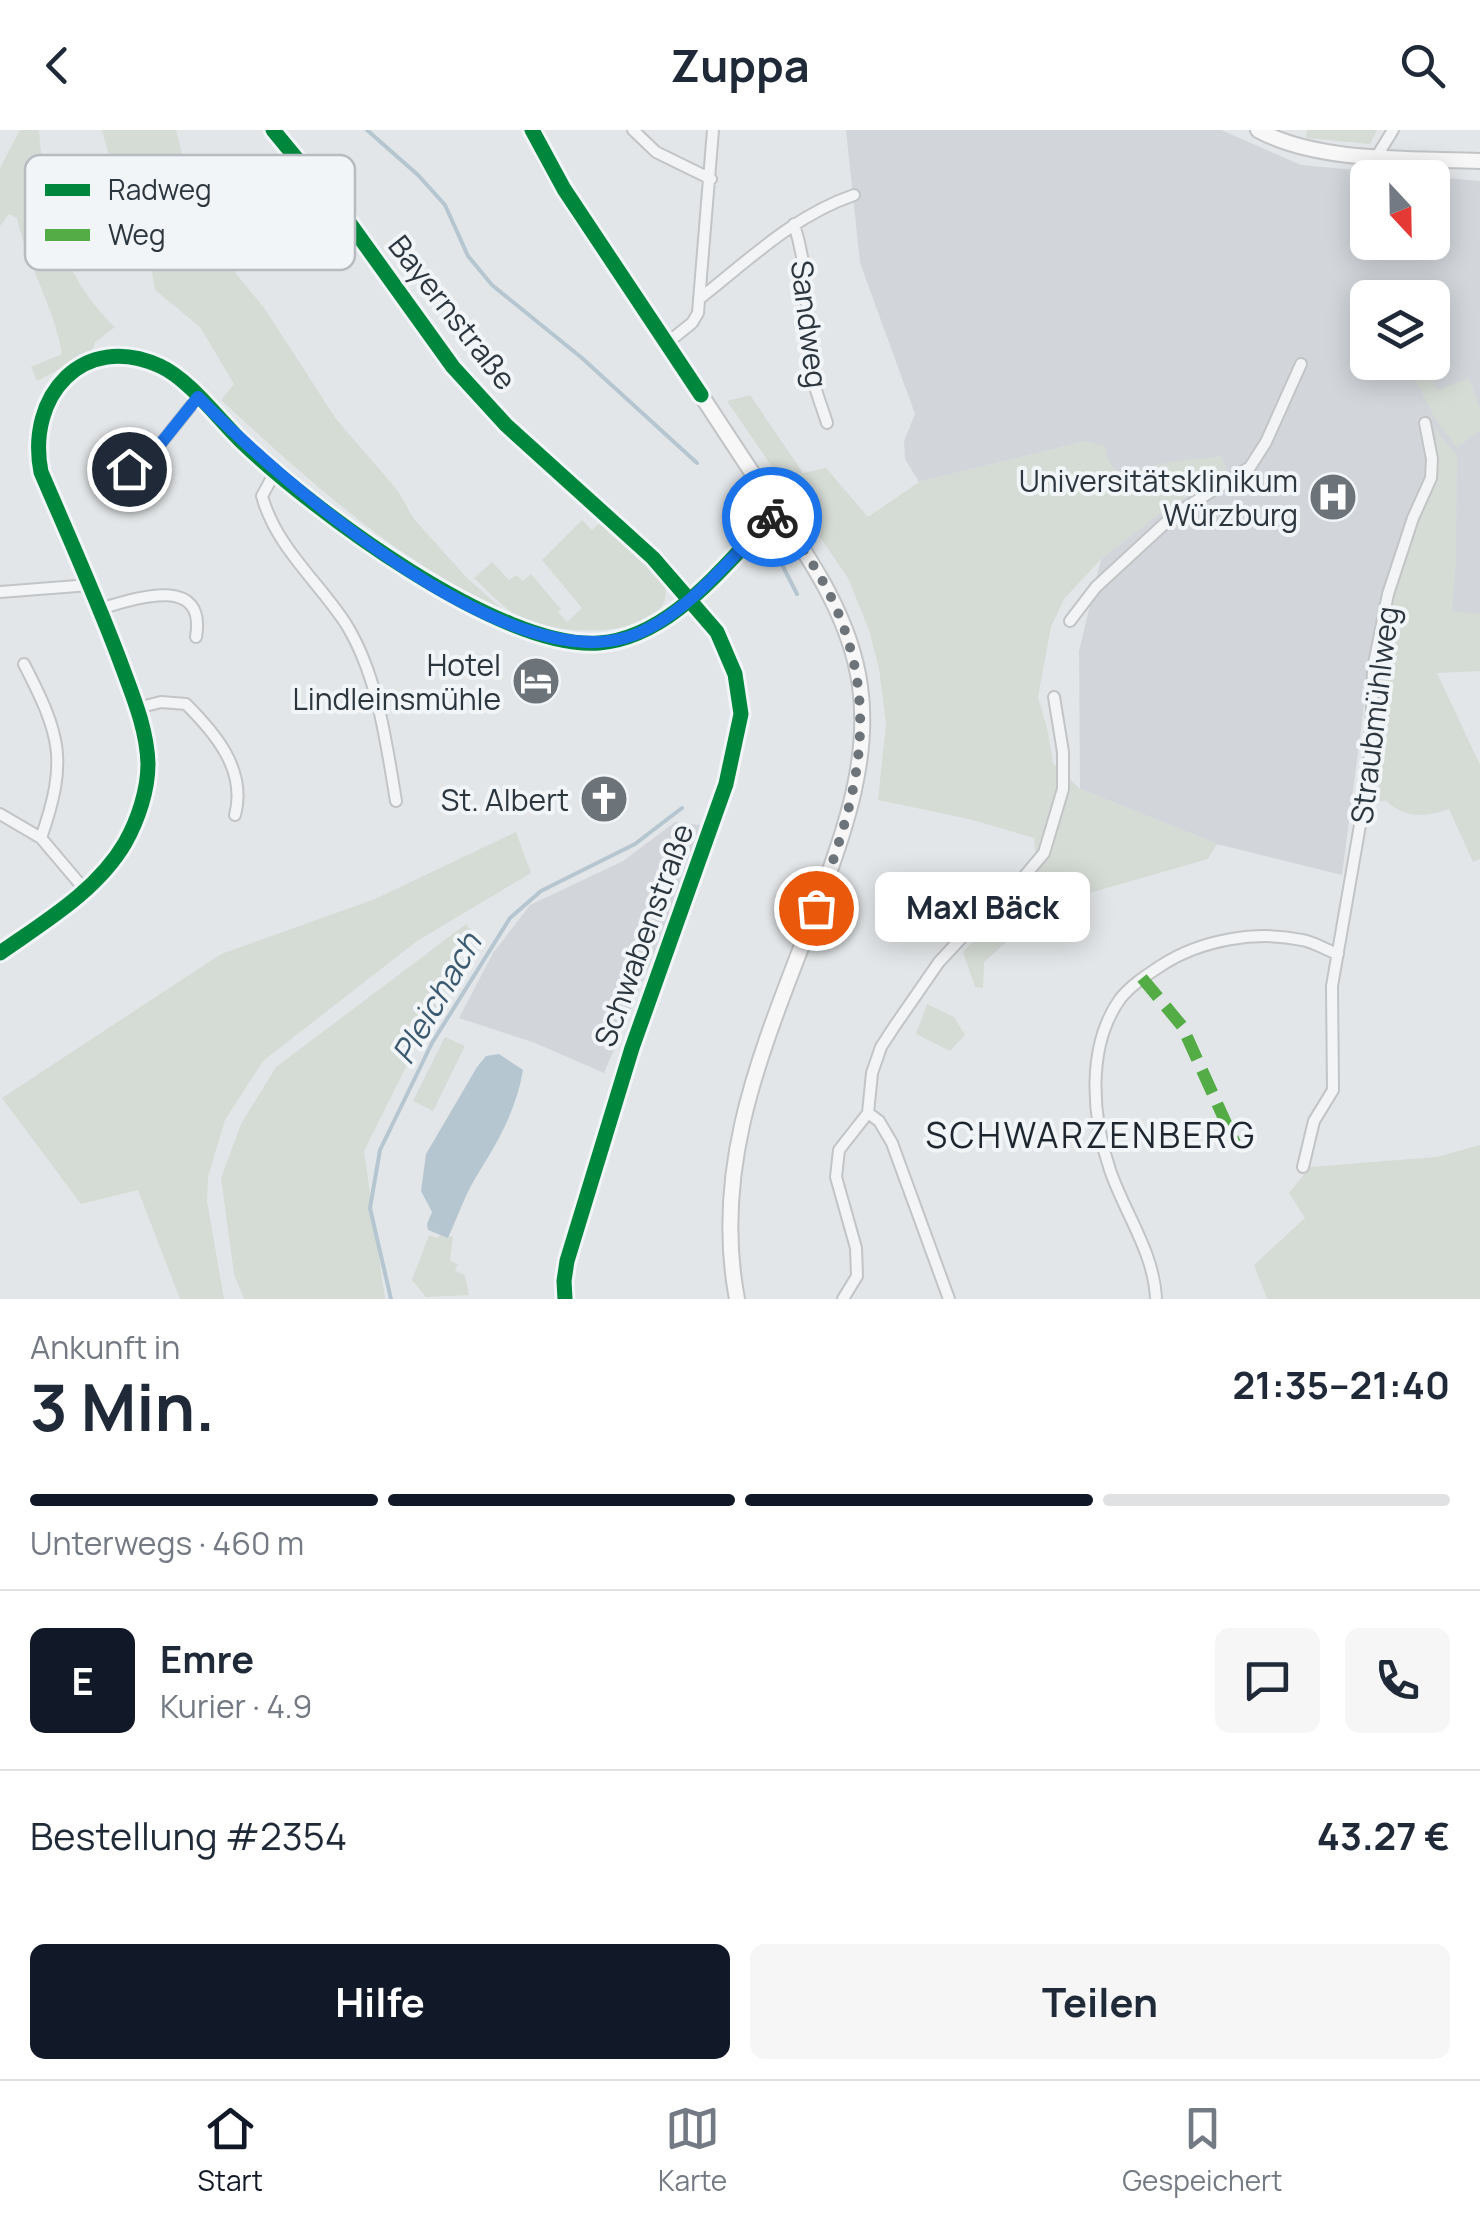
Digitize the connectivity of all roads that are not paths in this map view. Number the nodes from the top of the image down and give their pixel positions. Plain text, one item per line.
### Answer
1 (273, 130) edge
2 (532, 130) edge
3 (633, 130) edge
4 (713, 130) edge
5 (1258, 130) edge
6 (1393, 130) edge
7 (294, 155) edge
8 (1377, 156) junction
9 (1480, 160) edge
10 (711, 180) junction
11 (854, 195) dead end
12 (794, 224) junction
13 (355, 231) edge
14 (698, 299) junction
15 (667, 342) junction
16 (1302, 364) dead end
17 (198, 397) junction
18 (1425, 423) dead end
19 (826, 424) dead end
20 (129, 469) dead end
21 (275, 472) junction
22 (778, 512) junction
23 (90, 585) junction
24 (0, 592) edge
25 (688, 600) junction
26 (100, 609) junction
27 (1070, 621) dead end
28 (196, 636) dead end
29 (24, 664) dead end
30 (1054, 696) dead end
31 (137, 708) junction
32 (396, 801) dead end
33 (0, 814) edge
34 (235, 814) dead end
35 (41, 838) junction
36 (85, 890) junction
37 (0, 953) edge
38 (1338, 954) junction
39 (868, 1113) junction
40 (1303, 1168) dead end
41 (566, 1299) edge
42 (738, 1299) edge
43 (843, 1299) edge
44 (948, 1299) edge
45 (1156, 1299) edge

1 - 7 street, Bayernstraße
2 - 15 street
3 - 10 street
4 - 10 street
5 - 8 street
6 - 8 street
8 - 9 street
10 - 14 street
11 - 12 street
12 - 14 street
12 - 19 street, Sandweg
13 - 25 street, Bayernstraße
14 - 15 street
15 - 22 street
16 - 27 street
17 - 20 street
17 - 21 street
17 - 23 street
18 - 38 street, Straubmühlweg
21 - 25 street
21 - 32 street
22 - 25 street
22 - 42 street
23 - 24 street
23 - 26 street
25 - 41 street, Schwabenstraße
26 - 28 street
26 - 31 street
29 - 35 street
30 - 39 street
31 - 34 street
31 - 36 street
33 - 35 street
35 - 36 street
36 - 37 street
38 - 40 street, Straubmühlweg
38 - 45 street
39 - 43 street
39 - 44 street

